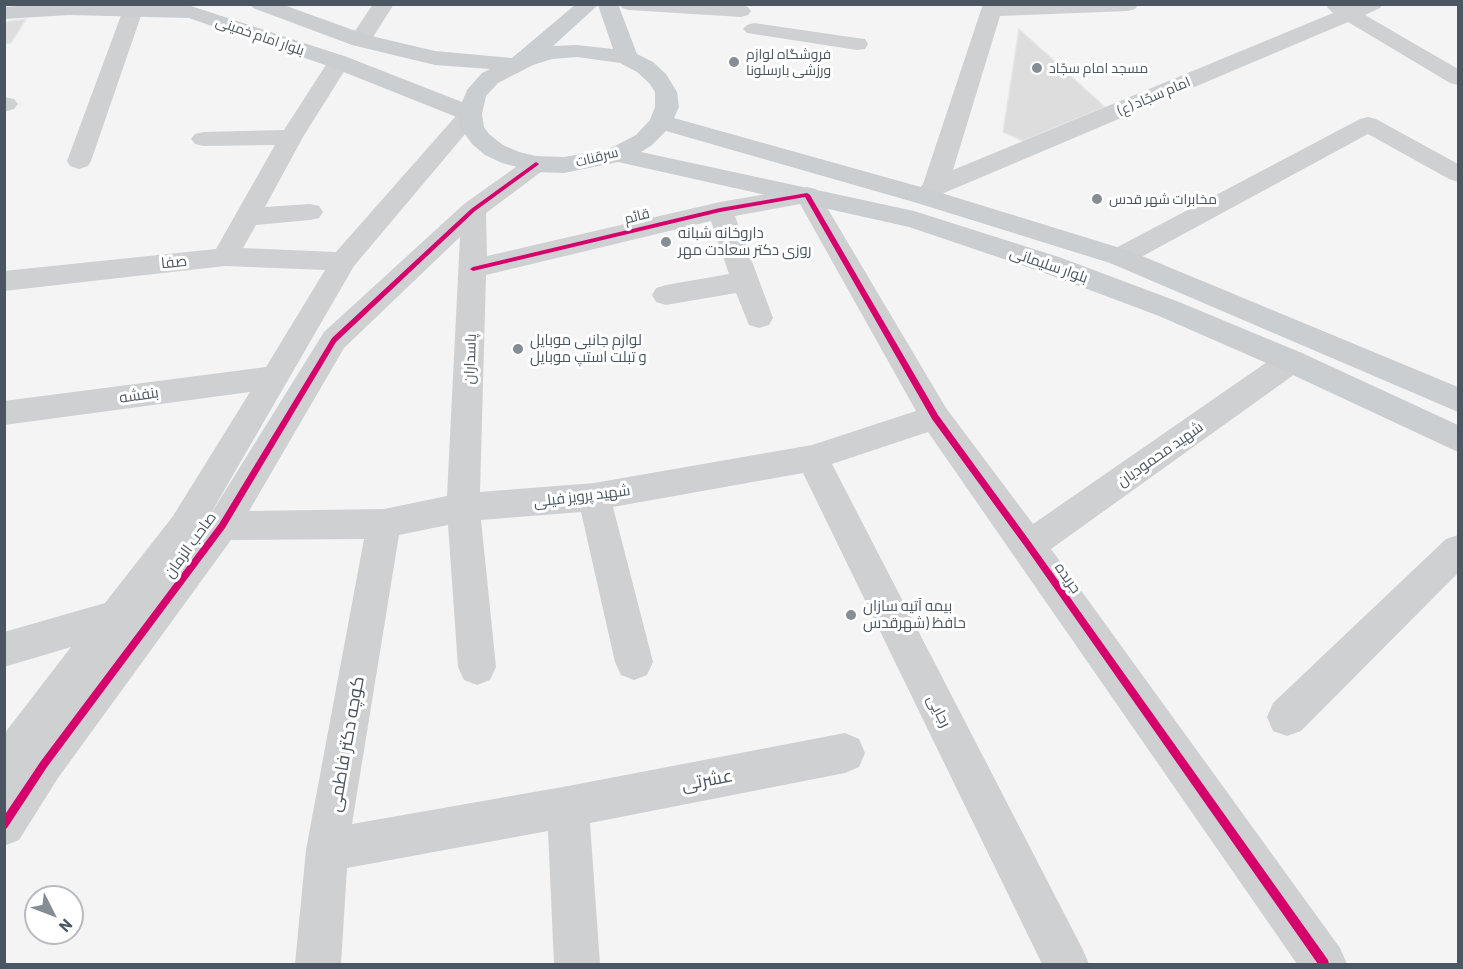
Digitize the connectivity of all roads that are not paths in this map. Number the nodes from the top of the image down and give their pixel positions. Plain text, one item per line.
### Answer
1 (260, 4) edge
2 (384, 4) edge
3 (589, 4) edge
4 (608, 4) edge
5 (629, 4) edge
6 (1373, 4) edge
7 (1128, 5) edge
8 (1045, 7) edge
9 (742, 8) edge
10 (992, 8) edge
11 (133, 10) junction
12 (1342, 10) edge
13 (4, 14) edge
14 (360, 40) junction
15 (857, 44) dead end
16 (627, 58) junction
17 (339, 62) junction
18 (519, 62) junction
19 (1458, 78) edge
20 (470, 114) junction
21 (661, 122) junction
22 (291, 137) junction
23 (203, 139) dead end
24 (618, 154) junction
25 (79, 161) dead end
26 (536, 164) junction
27 (1458, 174) edge
28 (930, 192) junction
29 (807, 195) junction
30 (720, 210) junction
31 (310, 212) dead end
32 (247, 217) junction
33 (464, 227) junction
34 (225, 257) junction
35 (1120, 257) junction
36 (343, 261) junction
37 (473, 269) junction
38 (4, 281) edge
39 (747, 281) junction
40 (666, 296) dead end
41 (759, 318) dead end
42 (1291, 361) junction
43 (274, 377) junction
44 (1458, 400) edge
45 (4, 413) edge
46 (935, 417) junction
47 (1458, 439) edge
48 (812, 458) junction
49 (594, 497) junction
50 (463, 507) junction
51 (384, 524) junction
52 (222, 526) junction
53 (1029, 546) junction
54 (1458, 550) edge
55 (116, 617) junction
56 (4, 650) edge
57 (634, 662) dead end
58 (477, 667) dead end
59 (1287, 717) dead end
60 (845, 753) dead end
61 (4, 767) edge
62 (568, 807) junction
63 (4, 825) edge
64 (327, 850) junction
65 (318, 964) edge
66 (577, 964) edge
67 (1066, 964) edge
68 (1324, 964) edge

1 - 14 main road, بلوار امام خمینی
2 - 14 street
3 - 18 main road
4 - 16 main road
5 - 9 street
6 - 12 street, امام سجّاد (ع)
7 - 8 street
8 - 10 street
9 - 15 street
10 - 28 street
11 - 13 main road, بلوار امام خمینی
11 - 17 main road, بلوار امام خمینی
11 - 25 street
12 - 19 street
12 - 28 street, امام سجّاد (ع)
14 - 18 main road, بلوار امام خمینی
16 - 18 main road
16 - 21 main road
17 - 20 main road, بلوار امام خمینی
17 - 22 street
18 - 20 main road
20 - 26 main road, سرقنات
20 - 36 street
21 - 24 main road, سرقنات
21 - 28 main road, بلوار سلیمانی
22 - 23 street
22 - 32 street
24 - 26 main road, سرقنات
24 - 29 main road, بلوار سلیمانی
26 - 33 street, صاحب الزمان
27 - 35 street
28 - 35 main road, بلوار سلیمانی
29 - 30 street, قائم
29 - 42 main road, بلوار سلیمانی
29 - 46 street, جریده
30 - 37 street, قائم
30 - 39 street
31 - 32 street
32 - 34 street
33 - 37 street, پاسداران
33 - 52 street, صاحب الزمان
34 - 36 street, صفا
34 - 38 street, صفا
35 - 44 main road, بلوار سلیمانی
36 - 43 street, صاحب الزمان
37 - 50 street, پاسداران
39 - 40 street
39 - 41 street
42 - 47 main road, بلوار سلیمانی
42 - 53 street, شهید محمودیان
43 - 45 street, بنفشه
43 - 55 street, صاحب الزمان
46 - 48 street, شهید پرویز فیلی
46 - 53 street, جریده
48 - 49 street, شهید پرویز فیلی
48 - 67 street, رجایی
49 - 50 street, شهید پرویز فیلی
49 - 57 street
50 - 51 street, شهید پرویز فیلی
50 - 58 street, پاسداران
51 - 52 street, شهید پرویز فیلی
51 - 64 street, کوچه دکتر فاطمی
52 - 63 street, صاحب الزمان
53 - 68 street, جریده
54 - 59 street
55 - 56 street
55 - 61 street, صاحب الزمان
60 - 62 street, عشرتی
62 - 64 street, عشرتی
62 - 66 street
64 - 65 street, کوچه دکتر فاطمی

